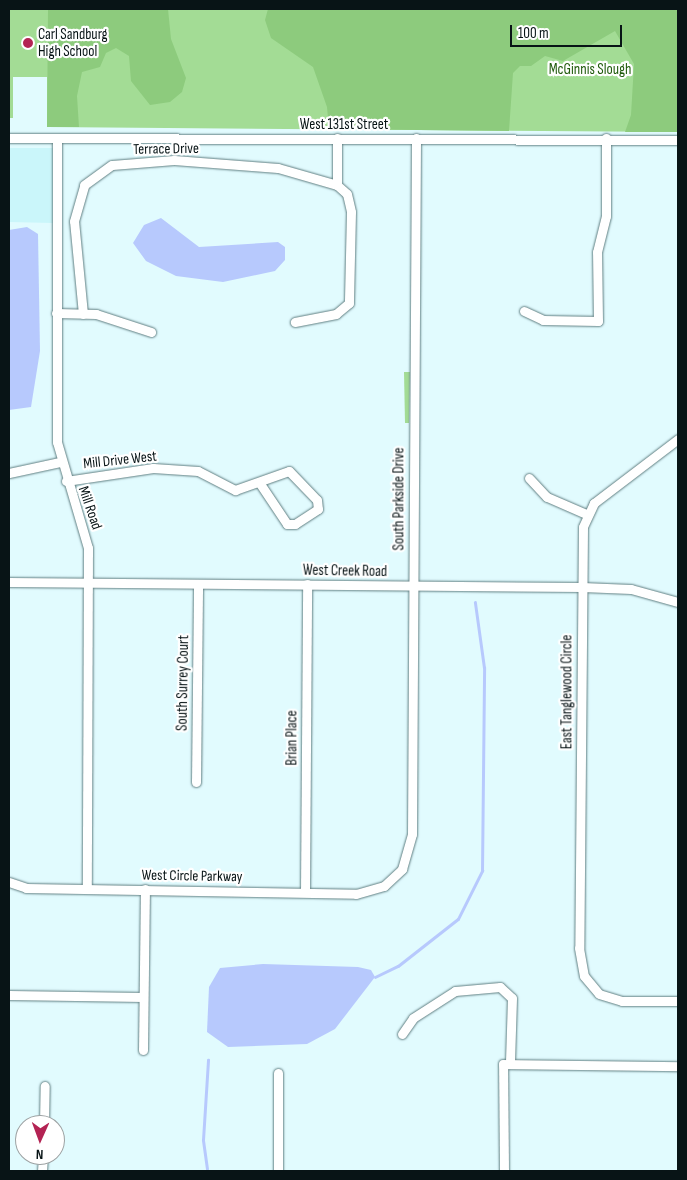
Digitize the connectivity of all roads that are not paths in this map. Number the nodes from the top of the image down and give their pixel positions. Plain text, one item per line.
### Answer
1 (9, 138) edge
2 (56, 138) junction
3 (337, 138) junction
4 (416, 138) junction
5 (606, 138) junction
6 (678, 140) edge
7 (338, 185) junction
8 (524, 311) dead end
9 (56, 313) junction
10 (83, 314) junction
11 (295, 322) dead end
12 (151, 332) dead end
13 (678, 439) edge
14 (60, 462) junction
15 (9, 473) edge
16 (529, 478) dead end
17 (66, 481) junction
18 (259, 482) junction
19 (586, 514) junction
20 (9, 582) edge
21 (89, 582) junction
22 (198, 584) junction
23 (306, 584) junction
24 (412, 586) junction
25 (582, 587) junction
26 (678, 602) edge
27 (196, 782) dead end
28 (9, 882) edge
29 (87, 888) junction
30 (145, 889) junction
31 (376, 889) joint
32 (305, 892) junction
33 (9, 995) edge
34 (144, 997) junction
35 (678, 1001) edge
36 (402, 1034) dead end
37 (143, 1050) dead end
38 (507, 1064) junction
39 (678, 1066) edge
40 (278, 1073) dead end
41 (45, 1086) dead end
42 (44, 1115) edge
43 (278, 1171) edge
44 (504, 1171) edge

1 - 2 street, West 131st Street
2 - 3 street, West 131st Street
2 - 9 street, Mill Road
3 - 4 street, West 131st Street
3 - 7 street
4 - 5 street, West 131st Street
4 - 24 street, South Parkside Drive
5 - 6 street, West 131st Street
5 - 8 street
7 - 10 street, Terrace Drive
7 - 11 street
9 - 10 street
9 - 14 street, Mill Road
10 - 12 street
13 - 19 street
14 - 15 street
14 - 17 street, Mill Road
16 - 19 street
17 - 18 street, Mill Drive West
17 - 21 street, Mill Road
18 - 18 street, Mill Drive West
19 - 25 street, East Tanglewood Circle
20 - 21 street, West Creek Road
21 - 22 street, West Creek Road
21 - 29 street, Mill Road
22 - 23 street, West Creek Road
22 - 27 street, South Surrey Court
23 - 24 street, West Creek Road
23 - 32 street, Brian Place
24 - 25 street, West Creek Road
24 - 31 street, South Parkside Drive
25 - 26 street, West Creek Road
25 - 35 street, East Tanglewood Circle
28 - 29 street, West Circle Parkway
29 - 30 street, West Circle Parkway
30 - 32 street, West Circle Parkway
30 - 34 street
31 - 32 street, West Circle Parkway
33 - 34 street
34 - 37 street
36 - 38 street
38 - 39 street
38 - 44 street
40 - 43 street
41 - 42 street

